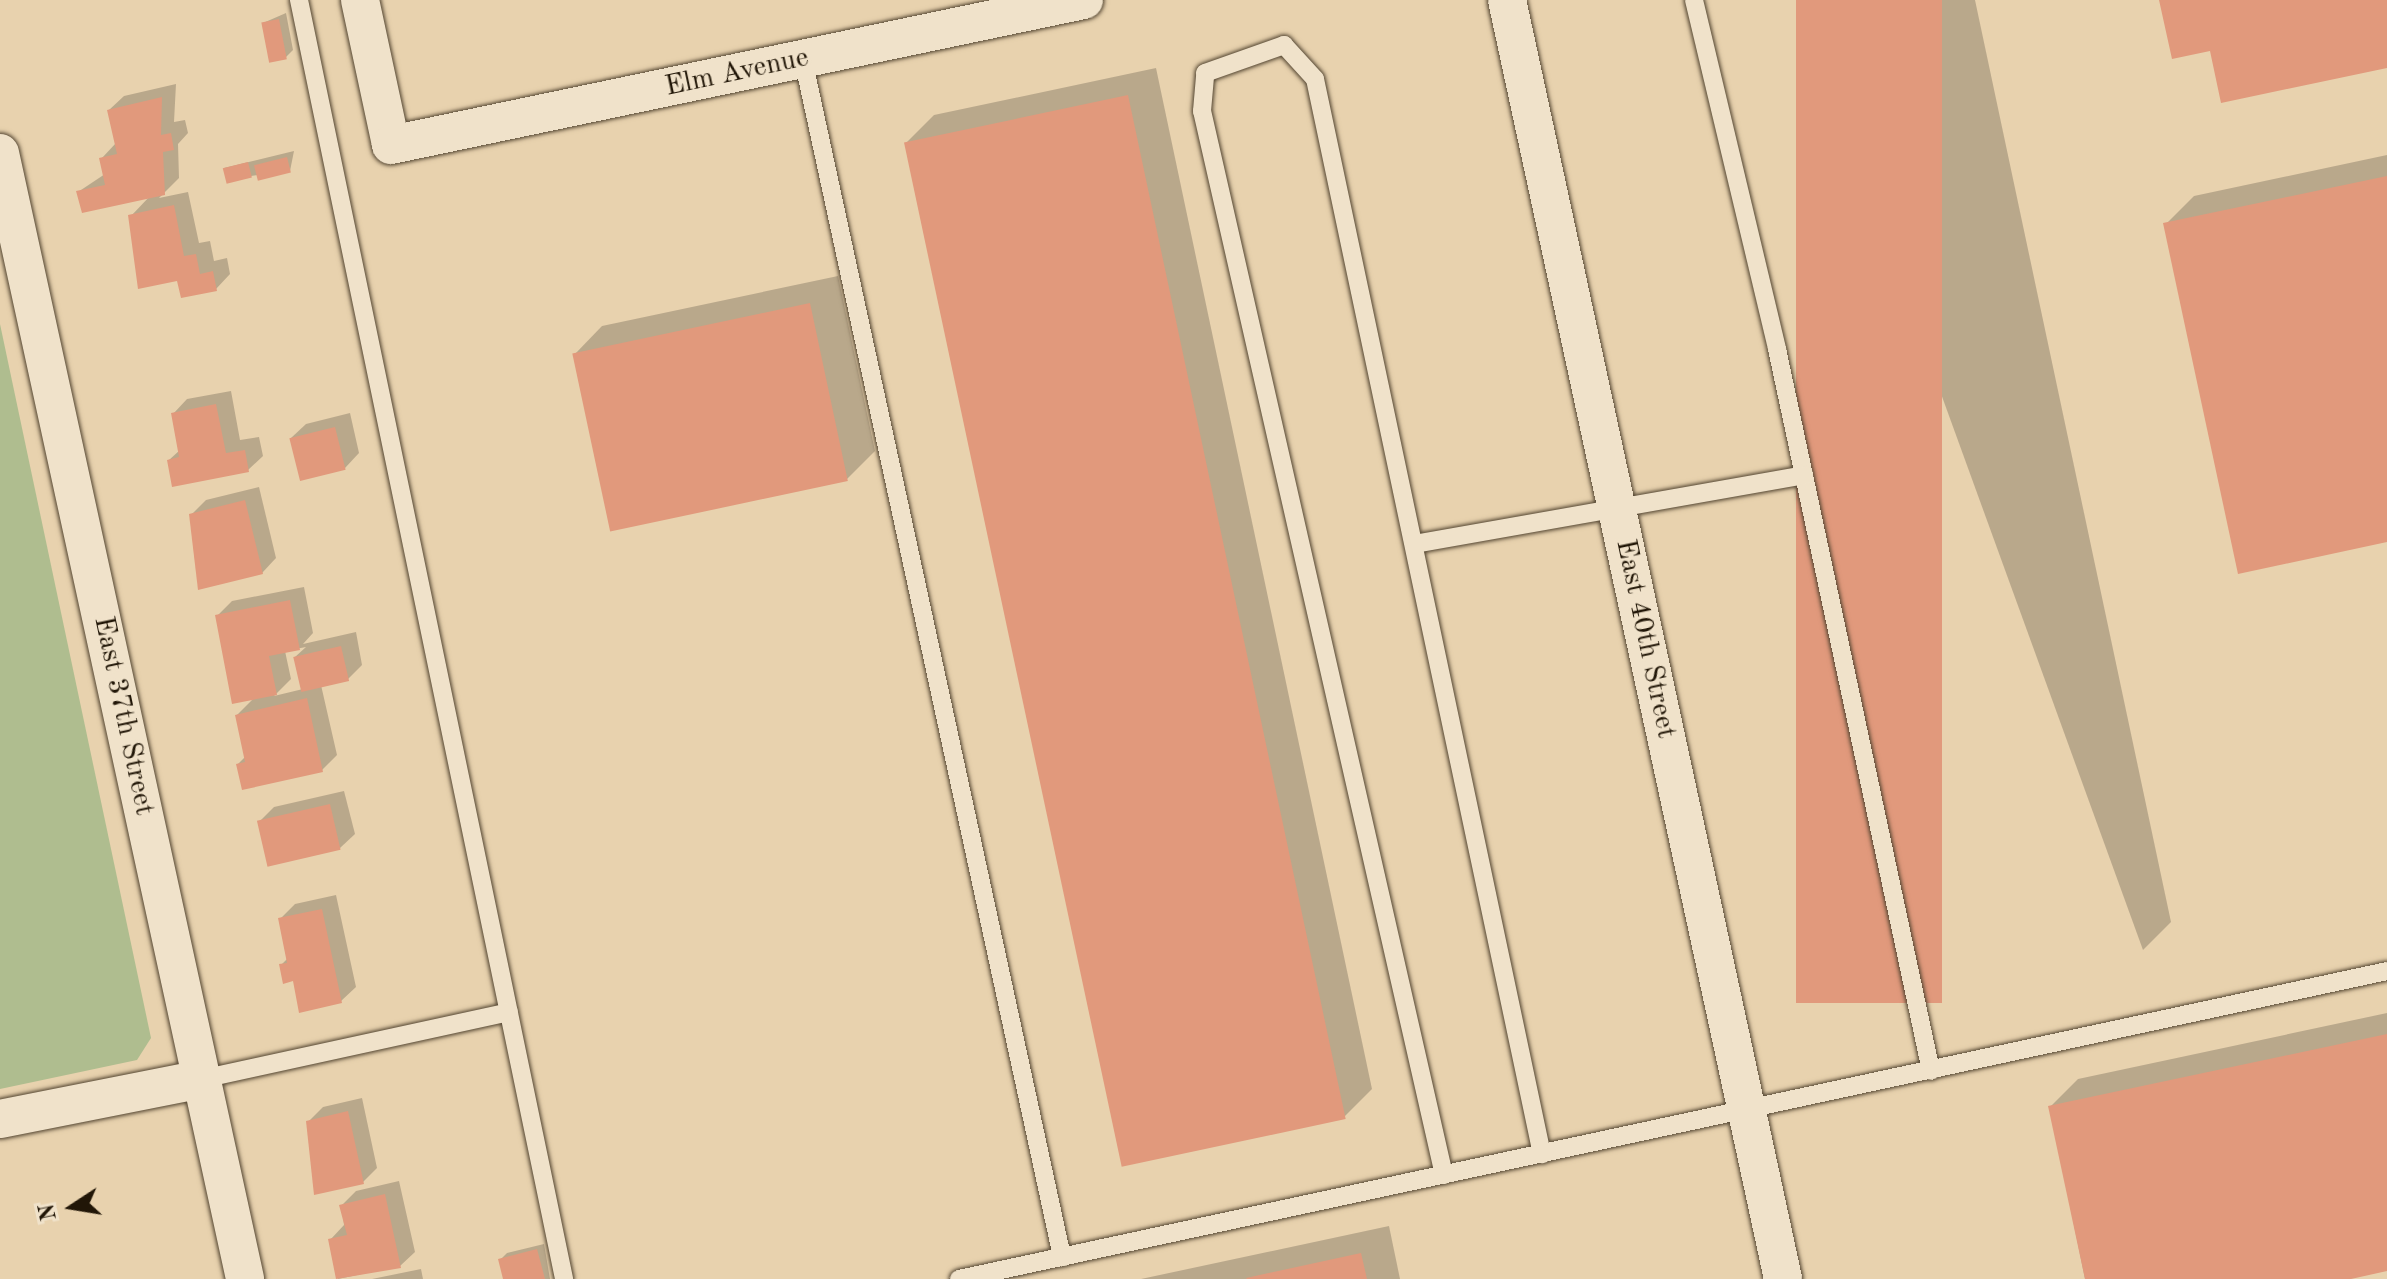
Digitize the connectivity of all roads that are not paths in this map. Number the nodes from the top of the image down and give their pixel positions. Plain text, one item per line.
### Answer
1 (299, 0) edge
2 (360, 0) edge
3 (1084, 0) edge
4 (1507, 0) edge
5 (1694, 0) edge
6 (803, 59) junction
7 (0, 153) edge
8 (1804, 475) junction
9 (1617, 510) junction
10 (1414, 544) junction
11 (2387, 971) edge
12 (509, 1012) junction
13 (1931, 1071) junction
14 (202, 1079) junction
15 (1747, 1111) junction
16 (0, 1119) edge
17 (1542, 1154) junction
18 (1444, 1175) junction
19 (1062, 1257) junction
20 (245, 1279) edge
21 (564, 1279) edge
22 (959, 1279) edge
23 (1783, 1279) edge

1 - 12 lane
2 - 6 street, Elm Avenue
3 - 6 street, Elm Avenue
4 - 9 street, East 40th Street
5 - 8 lane
6 - 19 lane
7 - 14 street, East 37th Street
8 - 9 lane
8 - 13 lane
9 - 10 lane
9 - 15 street, East 40th Street
10 - 17 lane
10 - 18 lane
11 - 13 lane
12 - 14 lane
12 - 21 lane
13 - 15 lane
14 - 16 street
14 - 20 street, East 37th Street
15 - 17 lane
15 - 23 street, East 40th Street
17 - 18 lane
18 - 19 lane
19 - 22 lane

